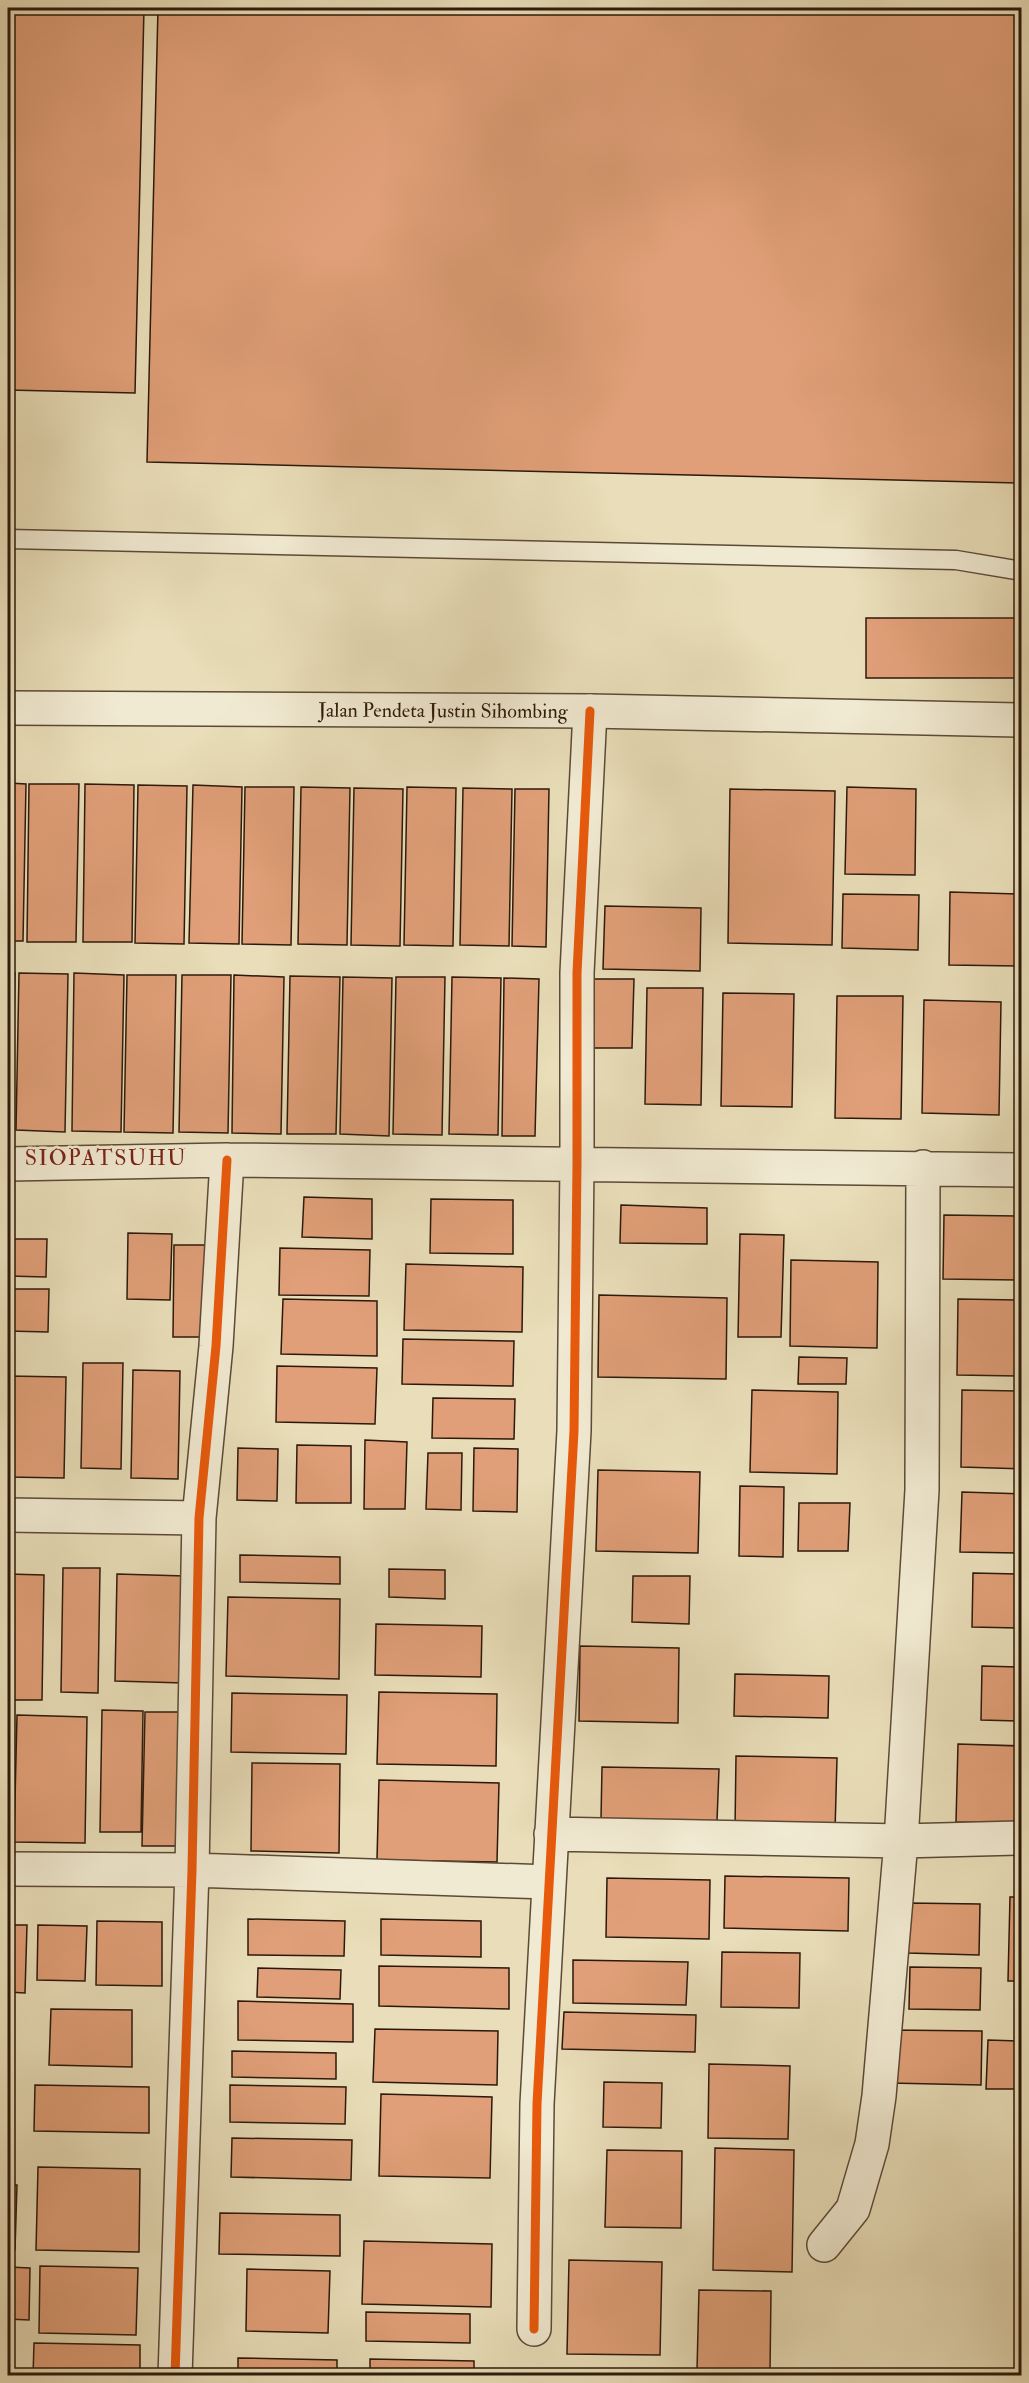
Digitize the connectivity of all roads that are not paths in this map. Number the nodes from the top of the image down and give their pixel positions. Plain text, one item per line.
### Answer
1 (8, 539) edge
2 (1022, 571) edge
3 (8, 708) edge
4 (590, 711) junction
5 (1022, 720) edge
6 (227, 1160) junction
7 (8, 1164) edge
8 (577, 1164) junction
9 (923, 1167) junction
10 (1022, 1170) edge
11 (8, 1515) edge
12 (199, 1518) junction
13 (551, 1834) junction
14 (1022, 1838) edge
15 (901, 1841) junction
16 (8, 1869) edge
17 (192, 1870) junction
18 (549, 1882) junction
19 (824, 2245) dead end
20 (534, 2329) dead end
21 (174, 2376) edge

1 - 2 lane
3 - 4 street, Jalan Pendeta Justin Sihombing
4 - 5 street, Jalan Pendeta Justin Sihombing
4 - 8 street
6 - 7 street
6 - 8 street
6 - 12 street
8 - 9 street
8 - 13 street
9 - 10 street
9 - 15 street
11 - 12 street
12 - 17 street
13 - 15 street
13 - 18 street
14 - 15 street
15 - 19 street
16 - 17 street
17 - 18 street
17 - 21 street
18 - 20 street

